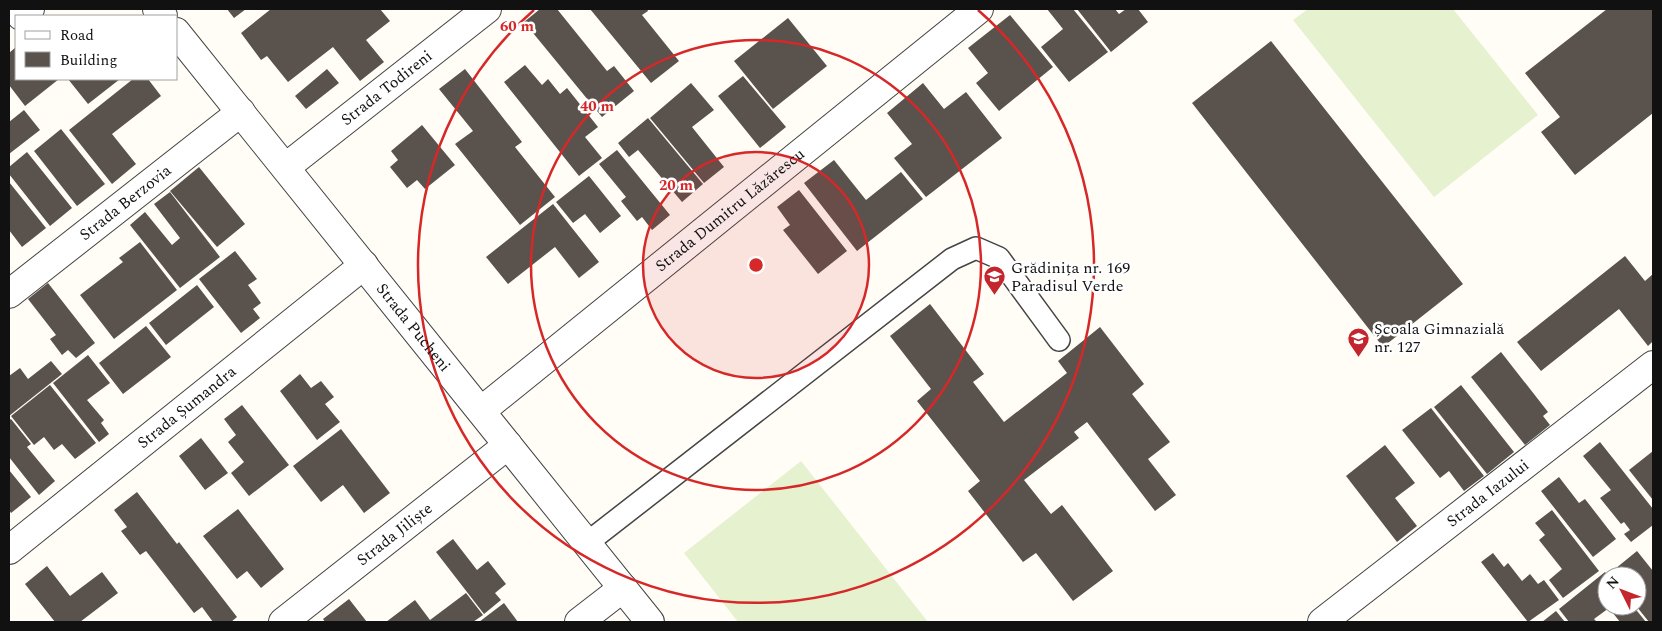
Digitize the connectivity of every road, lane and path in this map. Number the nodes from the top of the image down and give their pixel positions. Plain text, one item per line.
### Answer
1 (487, 9) edge
2 (979, 9) edge
3 (178, 34) edge
4 (241, 112) junction
5 (286, 167) junction
6 (364, 265) junction
7 (9, 294) edge
8 (1059, 340) dead end
9 (1653, 365) edge
10 (480, 411) junction
11 (508, 445) junction
12 (587, 543) junction
13 (9, 550) edge
14 (623, 588) junction
15 (283, 622) edge
16 (580, 622) edge
17 (650, 622) edge
18 (1322, 622) edge

1 - 5 street, Strada Todireni
2 - 10 street, Strada Dumitru Lăzărescu
3 - 4 street, Strada Pucheni
4 - 5 street, Strada Pucheni
4 - 7 street, Strada Berzovia
5 - 6 street, Strada Pucheni
6 - 10 street, Strada Pucheni
6 - 13 street, Strada Șumandra
8 - 12 lane
9 - 18 street, Strada Iazului
10 - 11 street, Strada Pucheni
11 - 12 street, Strada Pucheni
11 - 15 street, Strada Jiliște
12 - 14 street, Strada Pucheni
14 - 16 street
14 - 17 street, Strada Pucheni

